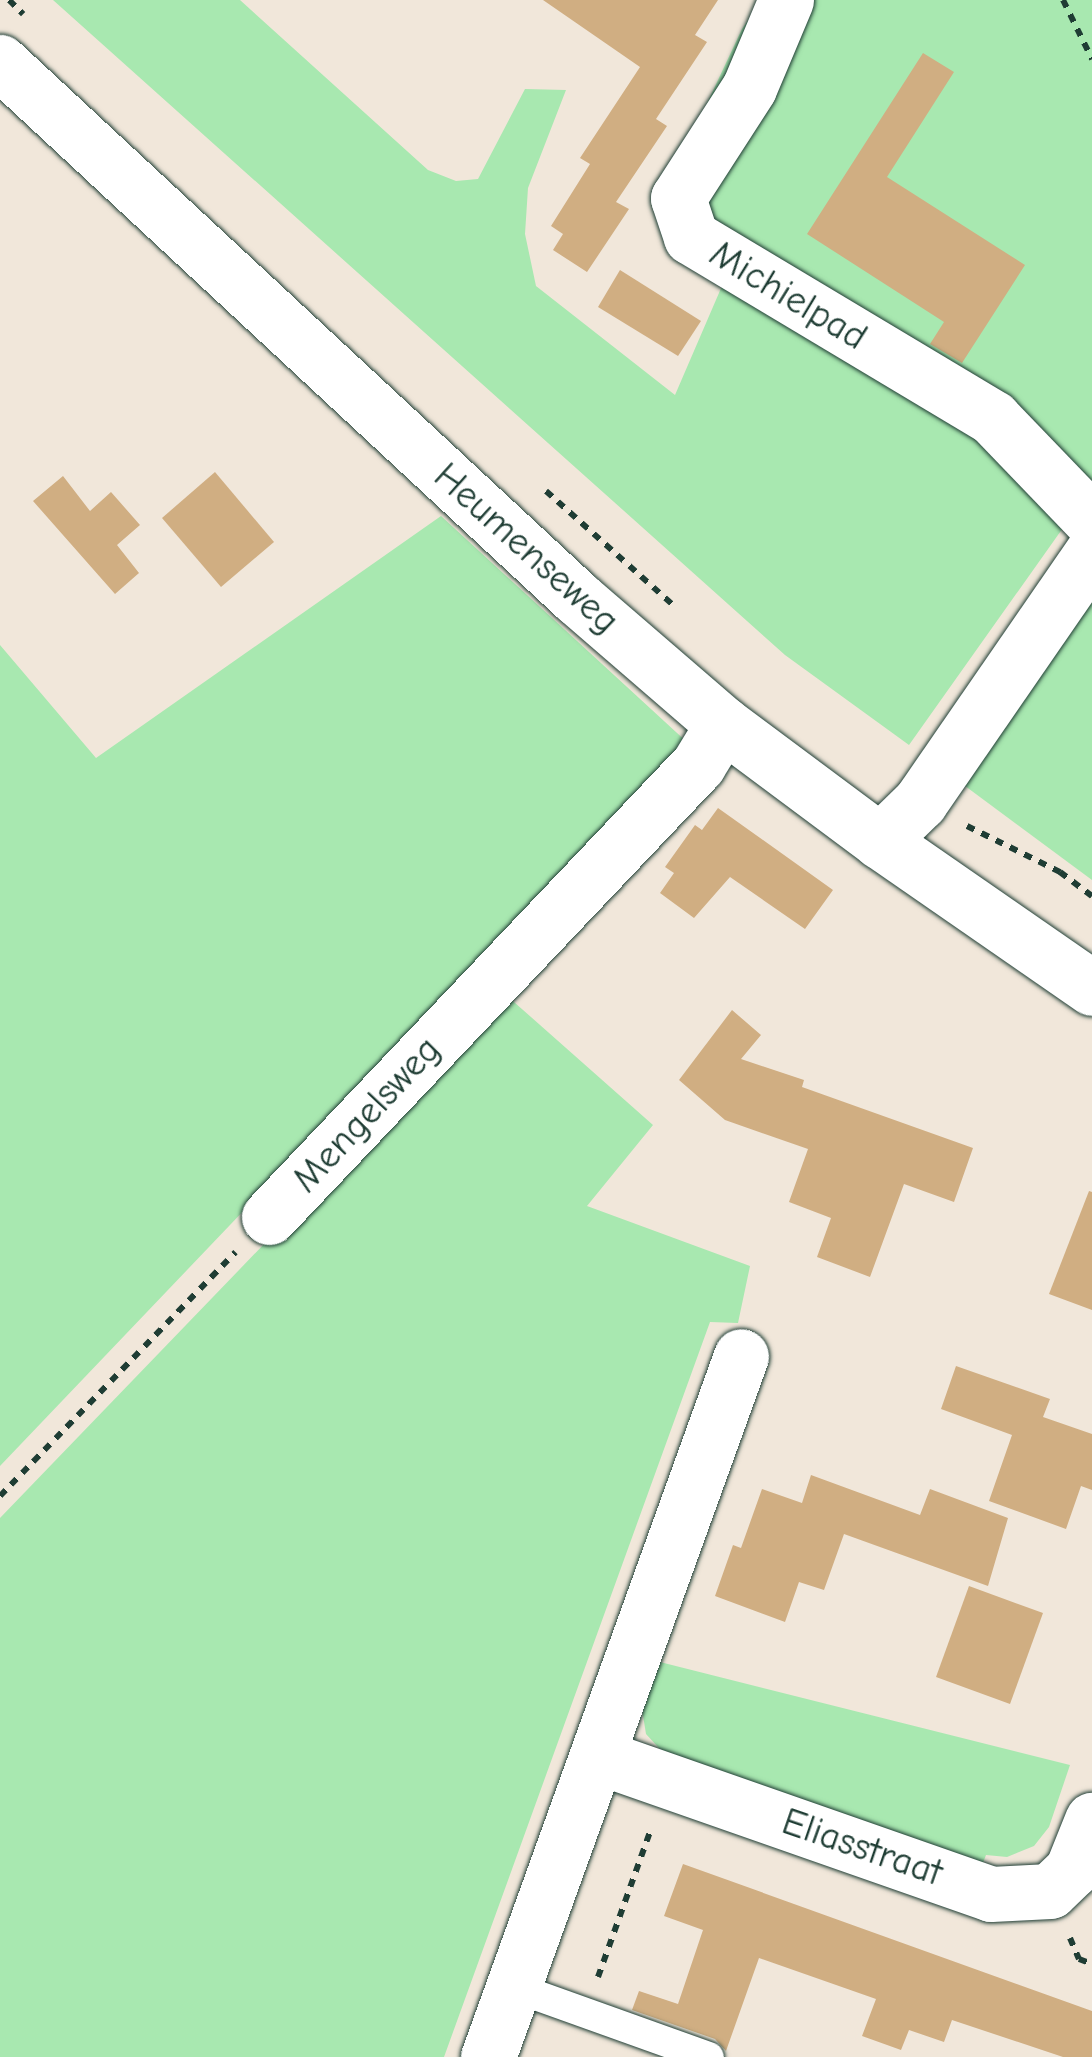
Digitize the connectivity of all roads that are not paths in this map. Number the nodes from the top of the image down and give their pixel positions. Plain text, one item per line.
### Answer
1 (786, 0) edge
2 (0, 62) edge
3 (1092, 521) edge
4 (1092, 554) edge
5 (723, 724) junction
6 (880, 841) junction
7 (1092, 988) edge
8 (270, 1218) road end
9 (742, 1356) dead end
10 (597, 1756) junction
11 (1092, 1820) edge
12 (513, 1987) junction
13 (488, 2057) edge
14 (709, 2057) edge

1 - 3 street, Michielpad
2 - 5 street, Heumenseweg
4 - 6 street
5 - 6 street, Heumenseweg
5 - 8 street, Mengelsweg
6 - 7 street, Heumenseweg
9 - 10 street
10 - 11 street, Eliasstraat
10 - 12 street
12 - 13 street
12 - 14 lane

